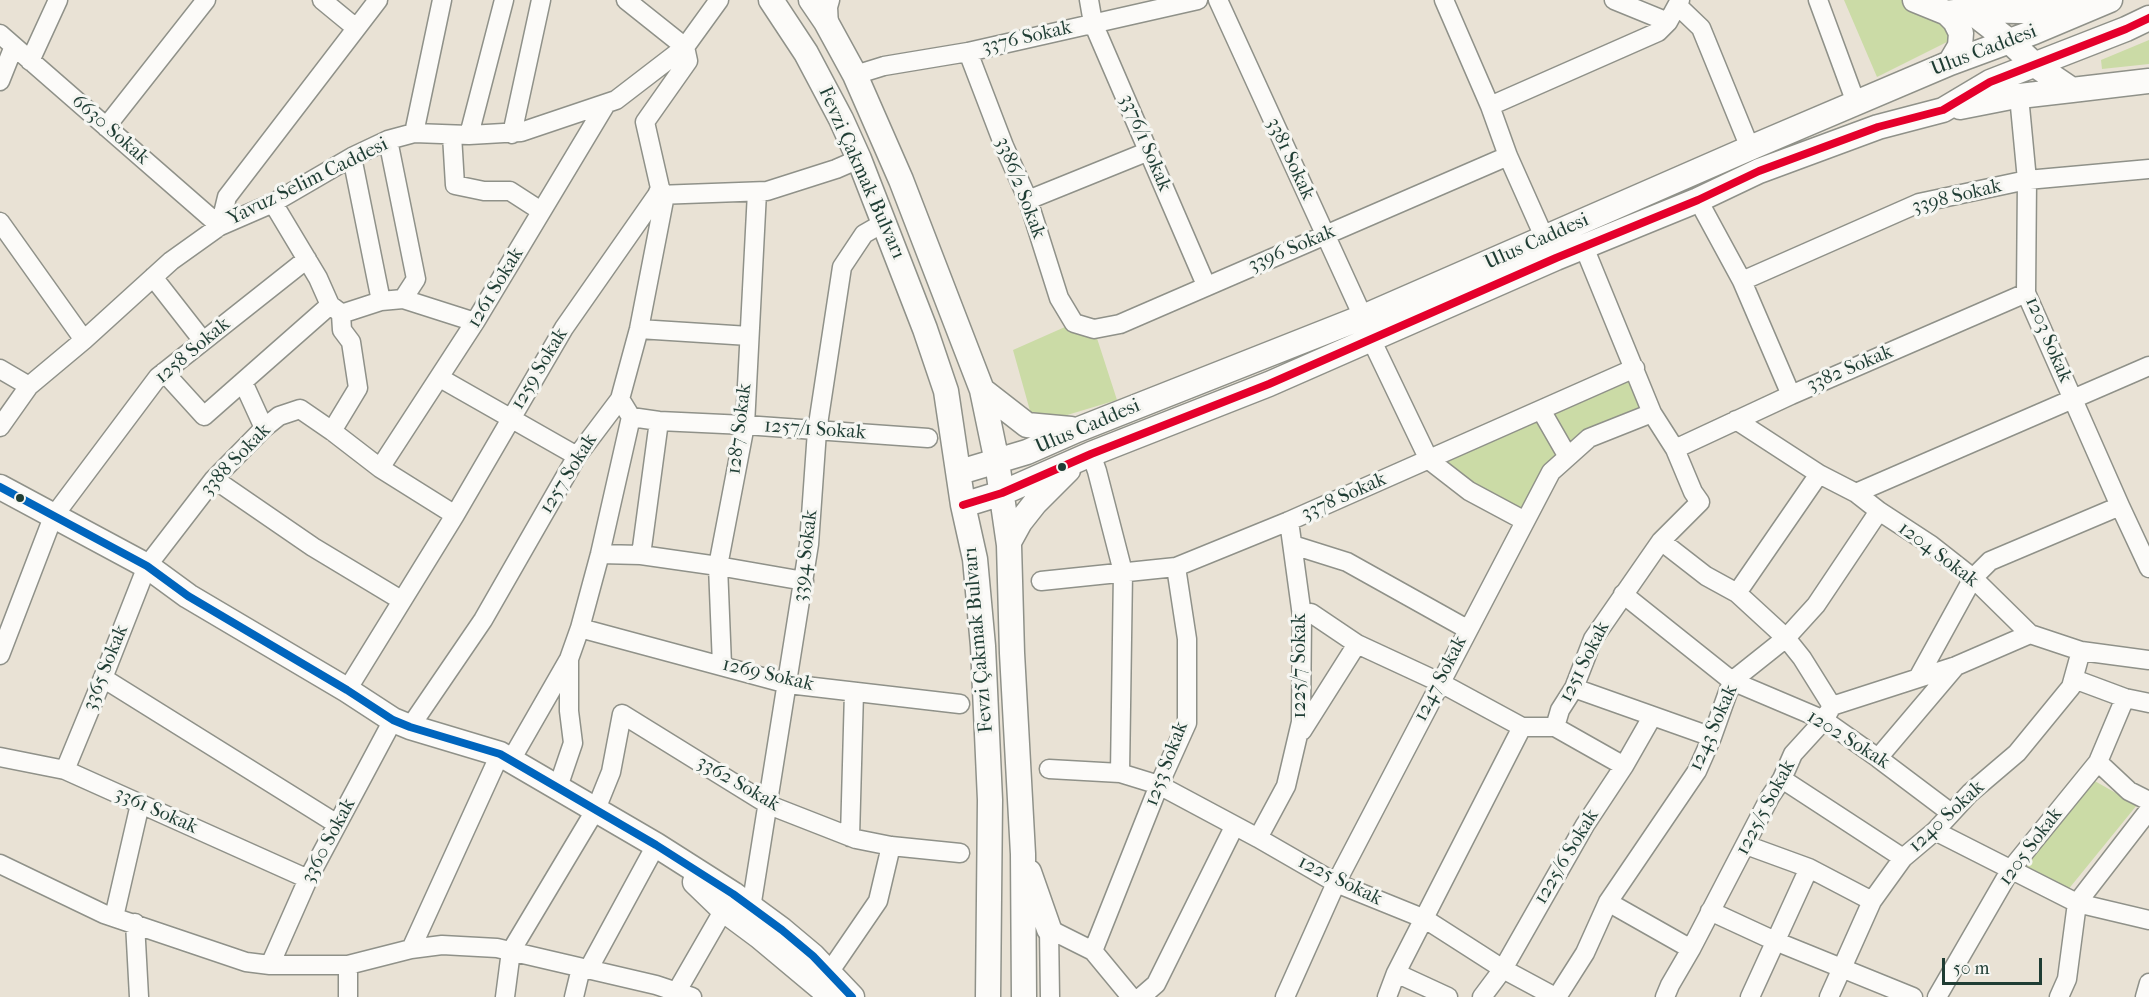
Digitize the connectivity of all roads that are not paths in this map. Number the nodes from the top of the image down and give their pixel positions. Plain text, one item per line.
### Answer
1 (58, 0) edge
2 (206, 0) edge
3 (322, 0) edge
4 (378, 0) edge
5 (441, 0) edge
6 (504, 0) edge
7 (541, 0) edge
8 (626, 0) edge
9 (719, 0) edge
10 (771, 0) edge
11 (811, 0) edge
12 (830, 0) edge
13 (1089, 0) edge
14 (1198, 0) edge
15 (1218, 0) edge
16 (1444, 0) edge
17 (1614, 0) edge
18 (1818, 0) edge
19 (1679, 3) edge
20 (2102, 4) edge
21 (1936, 6) edge
22 (2149, 18) edge
23 (1668, 22) junction
24 (1093, 23) junction
25 (829, 27) junction
26 (356, 28) junction
27 (0, 34) edge
28 (2098, 40) junction
29 (2009, 41) junction
30 (14, 46) junction
31 (685, 47) junction
32 (969, 52) junction
33 (30, 61) junction
34 (1950, 63) junction
35 (2035, 66) junction
36 (855, 75) junction
37 (0, 81) edge
38 (2149, 81) edge
39 (2099, 87) junction
40 (2072, 90) junction
41 (2019, 96) junction
42 (1856, 103) junction
43 (606, 104) junction
44 (1490, 106) junction
45 (1943, 110) junction
46 (106, 127) junction
47 (414, 133) junction
48 (512, 134) junction
49 (461, 135) junction
50 (388, 141) junction
51 (1750, 148) junction
52 (1149, 151) junction
53 (1508, 156) junction
54 (352, 157) junction
55 (859, 159) junction
56 (2149, 168) edge
57 (2027, 180) junction
58 (757, 192) junction
59 (661, 195) junction
60 (1028, 200) junction
61 (1698, 200) junction
62 (273, 203) junction
63 (541, 211) junction
64 (0, 222) edge
65 (885, 222) junction
66 (220, 226) junction
67 (1325, 235) junction
68 (1545, 239) junction
69 (1584, 247) junction
70 (307, 259) junction
71 (153, 277) junction
72 (1742, 281) junction
73 (1206, 285) junction
74 (2026, 292) junction
75 (403, 299) junction
76 (381, 301) junction
77 (336, 309) junction
78 (475, 322) junction
79 (1074, 323) joint
80 (1367, 328) junction
81 (639, 329) junction
82 (749, 336) junction
83 (84, 340) junction
84 (203, 341) junction
85 (2149, 366) edge
86 (1635, 368) junction
87 (0, 369) edge
88 (164, 372) junction
89 (440, 378) junction
90 (243, 382) junction
91 (29, 386) junction
92 (982, 390) junction
93 (1791, 395) junction
94 (2072, 398) junction
95 (620, 399) junction
96 (1541, 410) junction
97 (1652, 413) junction
98 (512, 417) junction
99 (631, 417) junction
100 (1736, 420) junction
101 (659, 421) junction
102 (745, 425) junction
103 (0, 427) edge
104 (264, 428) junction
105 (1077, 430) junction
106 (332, 431) junction
107 (817, 431) junction
108 (928, 438) dead end
109 (1675, 449) junction
110 (577, 456) junction
111 (1086, 456) junction
112 (1568, 457) junction
113 (1429, 460) junction
114 (997, 462) junction
115 (380, 468) junction
116 (960, 472) junction
117 (1819, 474) junction
118 (214, 479) junction
119 (0, 487) edge
120 (1002, 493) junction
121 (1856, 493) junction
122 (963, 505) junction
123 (2120, 507) junction
124 (1879, 511) junction
125 (455, 515) junction
126 (53, 517) junction
127 (1288, 521) junction
128 (1525, 521) junction
129 (1661, 541) junction
130 (1009, 542) junction
131 (1293, 545) junction
132 (600, 554) junction
133 (641, 555) junction
134 (147, 566) junction
135 (718, 566) junction
136 (1176, 567) junction
137 (2149, 568) edge
138 (1123, 572) junction
139 (1973, 578) junction
140 (804, 581) junction
141 (1041, 581) dead end
142 (1737, 593) junction
143 (1623, 594) junction
144 (401, 600) junction
145 (1302, 616) junction
146 (580, 628) junction
147 (1467, 629) junction
148 (2030, 634) junction
149 (1786, 638) junction
150 (1357, 644) junction
151 (2081, 651) junction
152 (0, 655) edge
153 (569, 659) junction
154 (2149, 660) edge
155 (722, 665) junction
156 (1956, 666) junction
157 (1919, 676) junction
158 (103, 678) junction
159 (2074, 679) junction
160 (1732, 681) junction
161 (1439, 682) junction
162 (788, 684) junction
163 (1575, 688) junction
164 (347, 690) junction
165 (854, 692) junction
166 (2125, 698) junction
167 (2149, 703) edge
168 (960, 704) dead end
169 (1828, 713) junction
170 (1653, 717) junction
171 (401, 724) junction
172 (1522, 727) junction
173 (1555, 727) junction
174 (1712, 737) junction
175 (1298, 738) junction
176 (0, 757) edge
177 (506, 757) junction
178 (1878, 758) junction
179 (2097, 762) junction
180 (1624, 766) junction
181 (1049, 769) dead end
182 (64, 770) junction
183 (1120, 773) junction
184 (1782, 779) junction
185 (1159, 785) junction
186 (558, 787) junction
187 (2149, 801) edge
188 (140, 804) junction
189 (769, 805) junction
190 (596, 810) junction
191 (2149, 810) edge
192 (1951, 813) junction
193 (337, 824) junction
194 (1234, 827) junction
195 (1935, 831) junction
196 (850, 837) junction
197 (1258, 838) junction
198 (656, 845) junction
199 (1746, 845) junction
200 (891, 846) junction
201 (960, 853) dead end
202 (1023, 854) junction
203 (1903, 858) junction
204 (0, 864) edge
205 (1809, 868) junction
206 (2011, 869) junction
207 (308, 879) junction
208 (1336, 884) junction
209 (1872, 901) junction
210 (1608, 902) junction
211 (2077, 903) junction
212 (736, 904) junction
213 (1710, 911) junction
214 (114, 917) junction
215 (1425, 919) junction
216 (2149, 920) edge
217 (135, 923) junction
218 (1049, 929) junction
219 (1775, 941) junction
220 (411, 949) junction
221 (1691, 949) junction
222 (511, 951) junction
223 (1093, 951) junction
224 (988, 962) junction
225 (270, 964) junction
226 (348, 965) junction
227 (1844, 968) junction
228 (585, 969) junction
229 (1503, 969) junction
230 (1396, 974) junction
231 (2149, 983) edge
232 (830, 985) edge
233 (685, 994) edge
234 (138, 997) edge
235 (348, 997) edge
236 (505, 997) edge
237 (574, 997) edge
238 (852, 997) edge
239 (978, 997) edge
240 (988, 997) edge
241 (1024, 997) edge
242 (1050, 997) edge
243 (1131, 997) edge
244 (1140, 997) edge
245 (1286, 997) edge
246 (1387, 997) edge
247 (1448, 997) edge
248 (1482, 997) edge
249 (1556, 997) edge
250 (1665, 997) edge
251 (1750, 997) edge
252 (1829, 997) edge
253 (1908, 997) edge
254 (1937, 997) edge
255 (2059, 997) edge
256 (2145, 997) edge

1 - 33 street
2 - 46 street
3 - 26 street
4 - 26 street
5 - 47 street
6 - 49 street
7 - 48 street
8 - 31 street
9 - 31 street, Yavuz Selim Caddesi
10 - 55 main road, Fevzi Çakmak Bulvarı
11 - 25 main road, Fevzi Çakmak Bulvarı
12 - 25 street
13 - 24 street, 3376/1 Sokak
14 - 24 street, 3376 Sokak
15 - 67 street, 3381 Sokak
16 - 44 street
17 - 23 street
18 - 42 street
19 - 23 street
19 - 51 street
20 - 21 main road
20 - 29 main road, Ulus Caddesi
21 - 29 main road
21 - 34 main road
22 - 28 main road, Ulus Caddesi
23 - 44 street
24 - 32 street, 3376 Sokak
24 - 52 street, 3376/1 Sokak
25 - 36 main road, Fevzi Çakmak Bulvarı
26 - 66 street
27 - 30 street, 6630 Sokak
28 - 35 main road, Ulus Caddesi
28 - 39 main road
29 - 34 main road, Ulus Caddesi
29 - 35 main road
30 - 33 street, 6630 Sokak
30 - 37 street
31 - 43 street, Yavuz Selim Caddesi
31 - 59 street
32 - 36 street, 3376 Sokak
32 - 60 street, 3386/2 Sokak
33 - 46 street, 6630 Sokak
34 - 42 main road, Ulus Caddesi
35 - 40 main road
35 - 45 main road, Ulus Caddesi
36 - 92 main road, Fevzi Çakmak Bulvarı
38 - 39 main road
39 - 40 main road
40 - 41 main road
41 - 45 main road
41 - 57 street, 1203 Sokak
42 - 51 main road, Ulus Caddesi
43 - 48 street, Yavuz Selim Caddesi
43 - 63 street, 1261 Sokak
44 - 53 street
45 - 61 main road, Ulus Caddesi
46 - 66 street, 6630 Sokak
47 - 49 street, Yavuz Selim Caddesi
47 - 50 street, Yavuz Selim Caddesi
48 - 49 street, Yavuz Selim Caddesi
49 - 63 street
50 - 54 street, Yavuz Selim Caddesi
50 - 75 street
51 - 68 main road, Ulus Caddesi
52 - 60 street
52 - 73 street, 3376/1 Sokak
53 - 67 street, 3396 Sokak
53 - 68 street
54 - 62 street, Yavuz Selim Caddesi
54 - 76 street
55 - 58 street
55 - 65 main road, Fevzi Çakmak Bulvarı
56 - 57 street, 3398 Sokak
57 - 72 street, 3398 Sokak
57 - 74 street, 1203 Sokak
58 - 59 street
58 - 82 street, 1287 Sokak
59 - 81 street, 1257 Sokak
59 - 98 street, 1259 Sokak
60 - 79 street, 3386/2 Sokak
61 - 69 main road, Ulus Caddesi
61 - 72 street
62 - 66 street, Yavuz Selim Caddesi
62 - 70 street
63 - 78 street, 1261 Sokak
64 - 83 street
65 - 107 street, 3394 Sokak
65 - 116 main road, Fevzi Çakmak Bulvarı
66 - 71 street, Yavuz Selim Caddesi
67 - 73 street, 3396 Sokak
67 - 80 street, 3381 Sokak
68 - 80 main road, Ulus Caddesi
69 - 80 main road, Ulus Caddesi
69 - 86 street, 1251 Sokak
70 - 77 street
70 - 84 street, 1258 Sokak
71 - 83 street, Yavuz Selim Caddesi
71 - 84 street
72 - 93 street
73 - 79 street, 3396 Sokak
74 - 93 street, 3382 Sokak
74 - 94 street, 1203 Sokak
75 - 76 street
75 - 78 street
76 - 77 street
77 - 90 street
77 - 106 street
78 - 89 street, 1261 Sokak
80 - 105 main road, Ulus Caddesi
80 - 111 main road, Ulus Caddesi
80 - 113 street, 3381 Sokak
81 - 82 street
81 - 95 street, 1257 Sokak
82 - 102 street, 1287 Sokak
83 - 91 street, Yavuz Selim Caddesi
84 - 88 street, 1258 Sokak
85 - 94 street
86 - 96 street, 3378 Sokak
86 - 97 street, 1251 Sokak
87 - 91 street
88 - 90 street
88 - 126 street, 1258 Sokak
89 - 98 street
89 - 115 street, 1261 Sokak
90 - 104 street
91 - 103 street, Yavuz Selim Caddesi
92 - 105 main road
92 - 114 main road, Fevzi Çakmak Bulvarı
93 - 100 street, 3382 Sokak
94 - 121 street
94 - 123 street, 1203 Sokak
95 - 99 street
95 - 110 street, 1257 Sokak
96 - 112 street
96 - 113 street, 3378 Sokak
97 - 109 street, 1251 Sokak
97 - 112 street, 1247 Sokak
98 - 110 street
98 - 125 street, 1259 Sokak
99 - 101 street, 1257/1 Sokak
99 - 132 street
100 - 109 street, 3382 Sokak
100 - 117 street, 1204 Sokak
101 - 102 street, 1257/1 Sokak
101 - 133 street
102 - 107 street, 1257/1 Sokak
102 - 135 street, 1287 Sokak
104 - 106 street, 3388 Sokak
104 - 118 street, 3388 Sokak
105 - 114 main road, Ulus Caddesi
106 - 115 street
107 - 108 street, 1257/1 Sokak
107 - 140 street, 3394 Sokak
109 - 129 street, 1251 Sokak
110 - 171 street, 1257 Sokak
111 - 120 main road, Ulus Caddesi
111 - 130 main road
111 - 138 street
112 - 128 street, 1247 Sokak
113 - 127 street, 3378 Sokak
113 - 128 street
114 - 116 main road, Ulus Caddesi
114 - 120 main road, Fevzi Çakmak Bulvarı
115 - 125 street
116 - 122 main road, Fevzi Çakmak Bulvarı
117 - 121 street, 1204 Sokak
117 - 142 street
118 - 134 street, 3388 Sokak
118 - 144 street
119 - 126 main road
120 - 122 main road, Ulus Caddesi
120 - 130 main road, Fevzi Çakmak Bulvarı
121 - 124 street, 1204 Sokak
122 - 224 main road, Fevzi Çakmak Bulvarı
123 - 137 street, 1203 Sokak
123 - 139 street
124 - 139 street, 1204 Sokak
124 - 149 street, 1243 Sokak
125 - 144 street, 1259 Sokak
126 - 134 main road
126 - 152 street, 1258 Sokak
127 - 131 street, 1225/7 Sokak
127 - 136 street, 3378 Sokak
128 - 147 street, 1247 Sokak
129 - 142 street
129 - 143 street, 1251 Sokak
130 - 202 main road, Fevzi Çakmak Bulvarı
131 - 145 street, 1225/7 Sokak
131 - 147 street
132 - 133 street
132 - 146 street
133 - 135 street
134 - 158 street, 3365 Sokak
134 - 164 main road
135 - 140 street
135 - 155 street, 1287 Sokak
136 - 138 street, 3378 Sokak
136 - 185 street, 1253 Sokak
138 - 141 street, 3378 Sokak
138 - 183 street
139 - 148 street, 1204 Sokak
139 - 157 street
140 - 162 street, 3394 Sokak
142 - 149 street
143 - 160 street, 1202 Sokak
143 - 163 street, 1251 Sokak
144 - 164 street, 1259 Sokak
145 - 150 street
145 - 175 street, 1225/7 Sokak
146 - 153 street
146 - 155 street, 1269 Sokak
147 - 161 street, 1247 Sokak
148 - 151 street, 1204 Sokak
148 - 156 street, 1225/5 Sokak
149 - 160 street, 1243 Sokak
149 - 169 street
150 - 161 street
150 - 175 street
151 - 154 street, 1204 Sokak
151 - 159 street, 1240 Sokak
153 - 177 street
153 - 186 street
155 - 162 street, 1269 Sokak
156 - 157 street, 1225/5 Sokak
156 - 178 street, 1225/5 Sokak
157 - 169 street, 1225/5 Sokak
158 - 182 street, 3365 Sokak
158 - 193 street
159 - 166 street
159 - 192 street, 1240 Sokak
160 - 169 street, 1202 Sokak
160 - 174 street, 1243 Sokak
161 - 172 street
161 - 208 street, 1247 Sokak
162 - 165 street, 1269 Sokak
162 - 189 street, 3394 Sokak
163 - 170 street
163 - 173 street, 1251 Sokak
164 - 171 main road
165 - 168 street, 1269 Sokak
165 - 196 street
166 - 167 street
166 - 179 street, 1205 Sokak
169 - 178 street, 1202 Sokak
169 - 184 street, 1225/5 Sokak
170 - 174 street
170 - 180 street, 1225/6 Sokak
171 - 177 main road
171 - 193 street, 3360 Sokak
172 - 173 street, 1251 Sokak
172 - 215 street
173 - 180 street
174 - 210 street, 1243 Sokak
175 - 197 street, 1225/7 Sokak
176 - 182 street, 3361 Sokak
177 - 186 main road
177 - 220 street
178 - 192 street, 1202 Sokak
179 - 187 street
179 - 206 street, 1205 Sokak
180 - 229 street, 1225/6 Sokak
181 - 183 street, 1225 Sokak
182 - 188 street, 3361 Sokak
183 - 185 street, 1225 Sokak
184 - 199 street, 1225/5 Sokak
184 - 203 street
185 - 194 street, 1225 Sokak
185 - 223 street, 1253 Sokak
186 - 190 main road
188 - 207 street, 3361 Sokak
188 - 214 street
189 - 190 street, 3362 Sokak
189 - 196 street, 3362 Sokak
189 - 212 street, 3394 Sokak
190 - 198 main road
190 - 222 street
191 - 211 street
192 - 195 street, 1240 Sokak
193 - 207 street, 3360 Sokak
194 - 197 street, 1225 Sokak
194 - 244 street
195 - 203 street, 1240 Sokak
195 - 206 street
196 - 200 street, 3362 Sokak
197 - 208 street, 1225 Sokak
198 - 212 main road
198 - 228 street
199 - 205 street
199 - 213 street, 1225/5 Sokak
200 - 201 street, 3362 Sokak
200 - 232 street
202 - 218 main road
202 - 241 main road, Fevzi Çakmak Bulvarı
203 - 209 street, 1240 Sokak
204 - 214 street
205 - 209 street
205 - 219 street
206 - 211 street
206 - 254 street, 1205 Sokak
207 - 225 street, 3360 Sokak
208 - 215 street, 1225 Sokak
208 - 245 street, 1247 Sokak
209 - 227 street, 1240 Sokak
210 - 221 street
210 - 249 street, 1243 Sokak
211 - 216 street
211 - 255 street
212 - 232 main road
212 - 233 street
213 - 219 street
213 - 221 street, 1225/5 Sokak
214 - 217 street
215 - 229 street, 1225 Sokak
215 - 230 street
217 - 225 street
217 - 234 street
218 - 223 street
218 - 242 street
219 - 227 street
219 - 251 street
220 - 222 street
220 - 226 street
221 - 250 street, 1225/5 Sokak
222 - 228 street
222 - 236 street
223 - 243 street
224 - 239 main road
224 - 240 main road, Fevzi Çakmak Bulvarı
225 - 226 street
226 - 235 street
227 - 252 street, 1240 Sokak
227 - 253 street
228 - 233 street
228 - 237 street
229 - 248 street, 1225/6 Sokak
229 - 249 street, 1225 Sokak
230 - 246 street
230 - 247 street
231 - 256 street
232 - 238 main road

